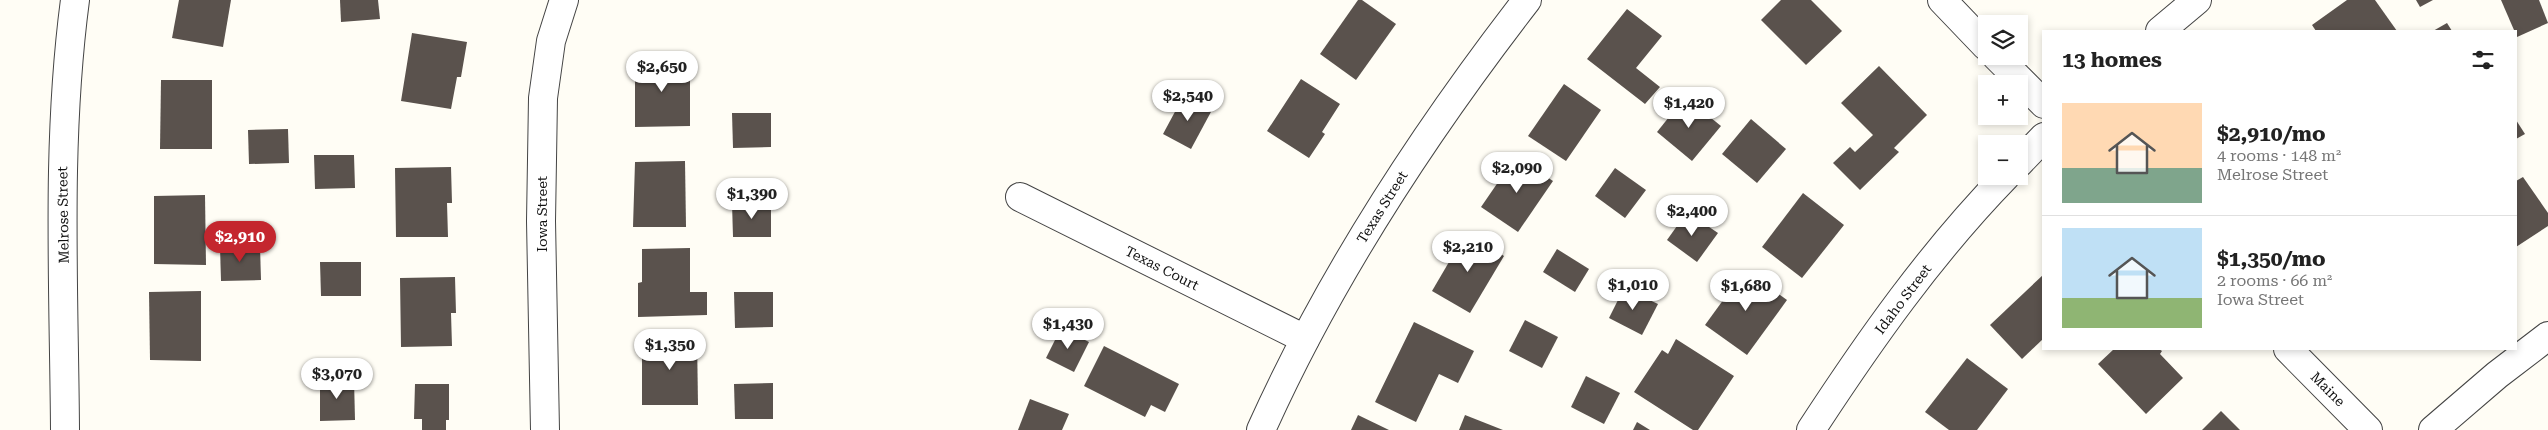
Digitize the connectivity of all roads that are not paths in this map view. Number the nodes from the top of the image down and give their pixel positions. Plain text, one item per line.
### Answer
1 (74, 0) edge
2 (564, 0) edge
3 (1527, 0) edge
4 (1942, 0) edge
5 (2197, 0) edge
6 (2161, 30) edge
7 (1978, 38) edge
8 (2005, 65) edge
9 (2042, 102) edge
10 (2042, 139) edge
11 (2028, 153) edge
12 (1998, 185) edge
13 (1020, 197) dead end
14 (2548, 336) edge
15 (1304, 339) junction
16 (2289, 350) edge
17 (65, 430) edge
18 (545, 430) edge
19 (1262, 430) edge
20 (1811, 430) edge
21 (2368, 430) edge
22 (2433, 430) edge

1 - 17 street, Melrose Street
2 - 18 street, Iowa Street
3 - 15 street, Texas Street
4 - 7 street
5 - 6 street
8 - 9 street
10 - 11 street
12 - 20 street, Idaho Street
13 - 15 street, Texas Court
14 - 22 street
15 - 19 street, Texas Street
16 - 21 street, Maine

